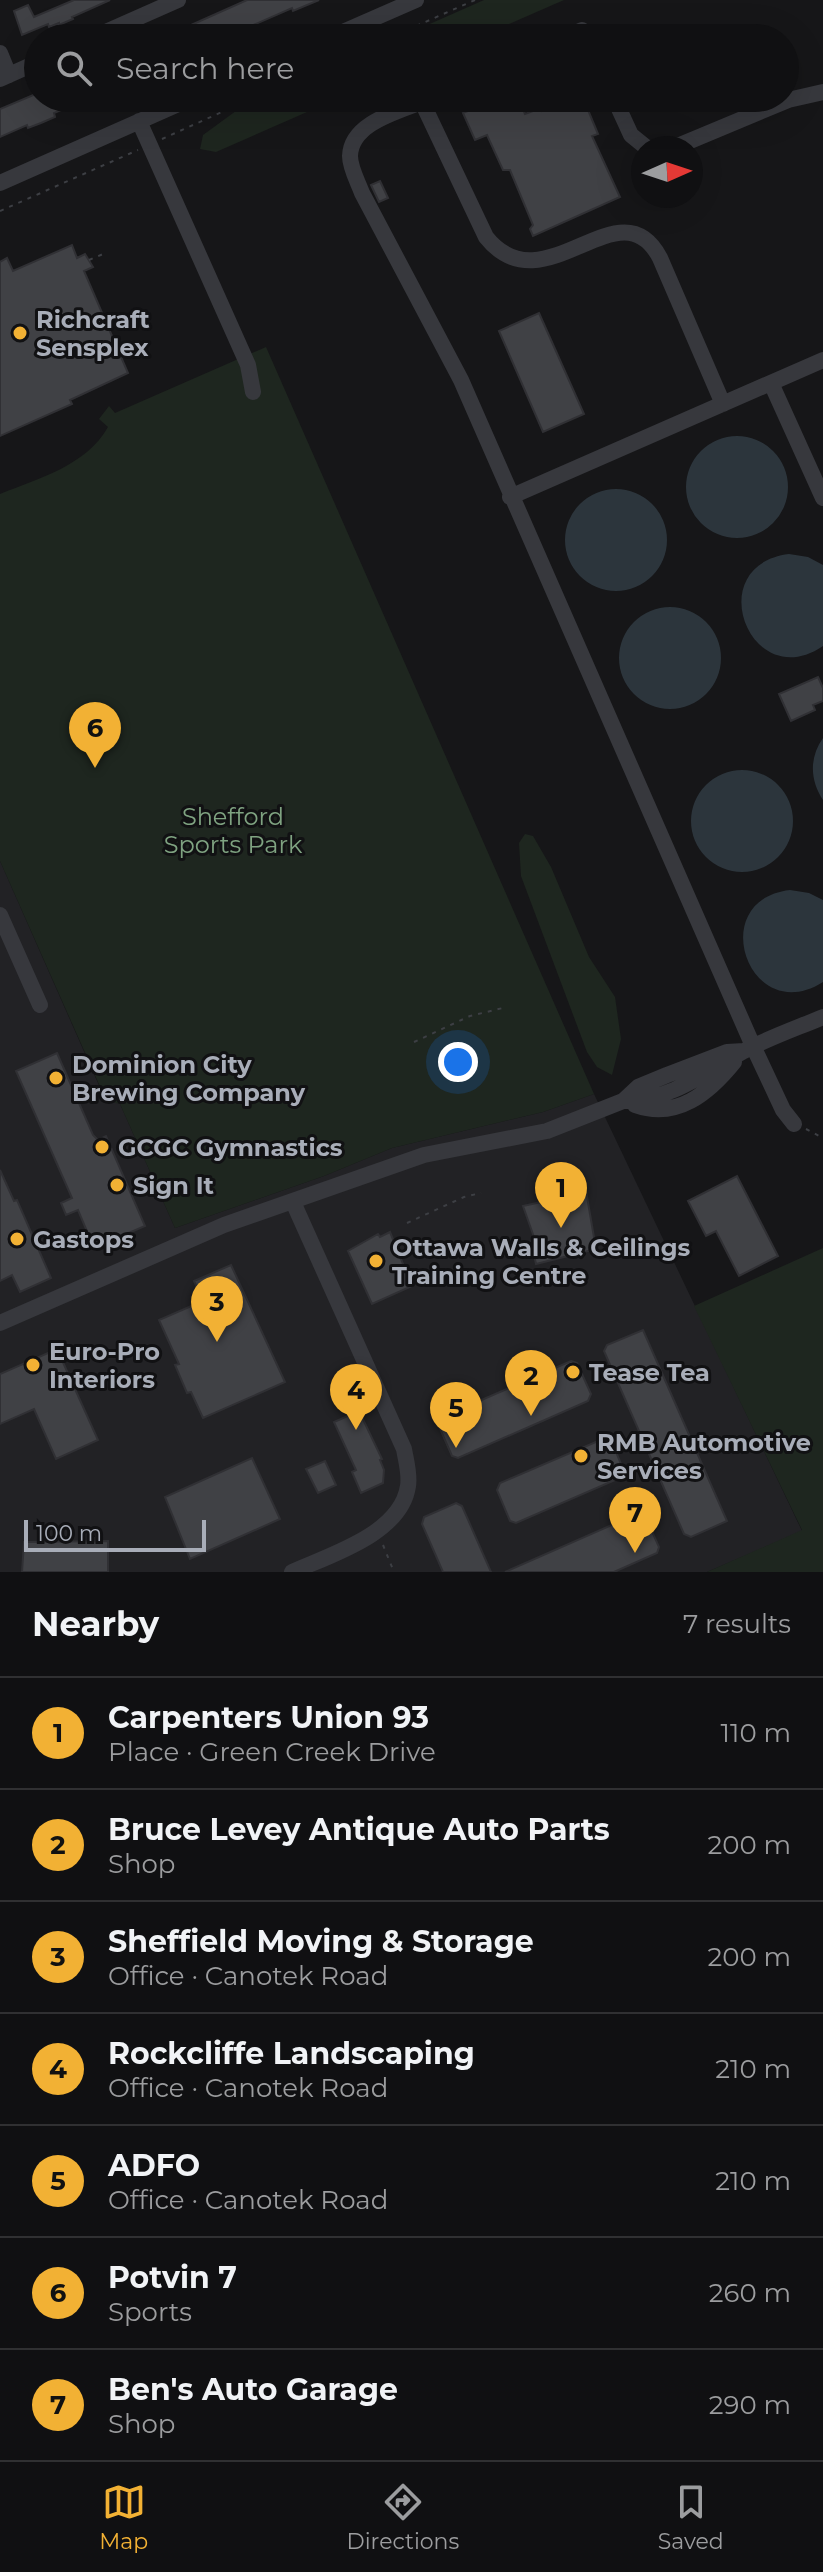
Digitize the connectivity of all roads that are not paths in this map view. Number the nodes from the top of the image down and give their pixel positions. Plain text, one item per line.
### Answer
1 (178, 0) edge
2 (416, 0) edge
3 (124, 24) edge
4 (361, 24) edge
5 (0, 53) edge
6 (24, 68) edge
7 (5, 77) edge
8 (823, 92) edge
9 (799, 97) edge
10 (160, 112) edge
11 (399, 112) edge
12 (432, 112) edge
13 (620, 112) edge
14 (759, 112) edge
15 (139, 121) junction
16 (632, 136) edge
17 (702, 136) edge
18 (0, 183) edge
19 (823, 360) edge
20 (771, 383) junction
21 (253, 392) dead end
22 (723, 404) junction
23 (510, 497) junction
24 (823, 498) edge
25 (0, 915) edge
26 (40, 1005) dead end
27 (823, 1017) edge
28 (749, 1049) junction
29 (794, 1124) road end
30 (293, 1202) junction
31 (0, 1323) edge
32 (292, 1572) edge

1 - 3 street
2 - 4 street
5 - 7 street
6 - 7 street
8 - 9 street
10 - 15 street
11 - 23 street
12 - 22 street
13 - 16 street
14 - 17 street
15 - 18 street
15 - 21 street
19 - 20 street
20 - 22 street
20 - 24 street
22 - 23 street
23 - 28 street
25 - 26 street
27 - 28 street
28 - 29 street
28 - 30 street
30 - 31 street
30 - 32 street

